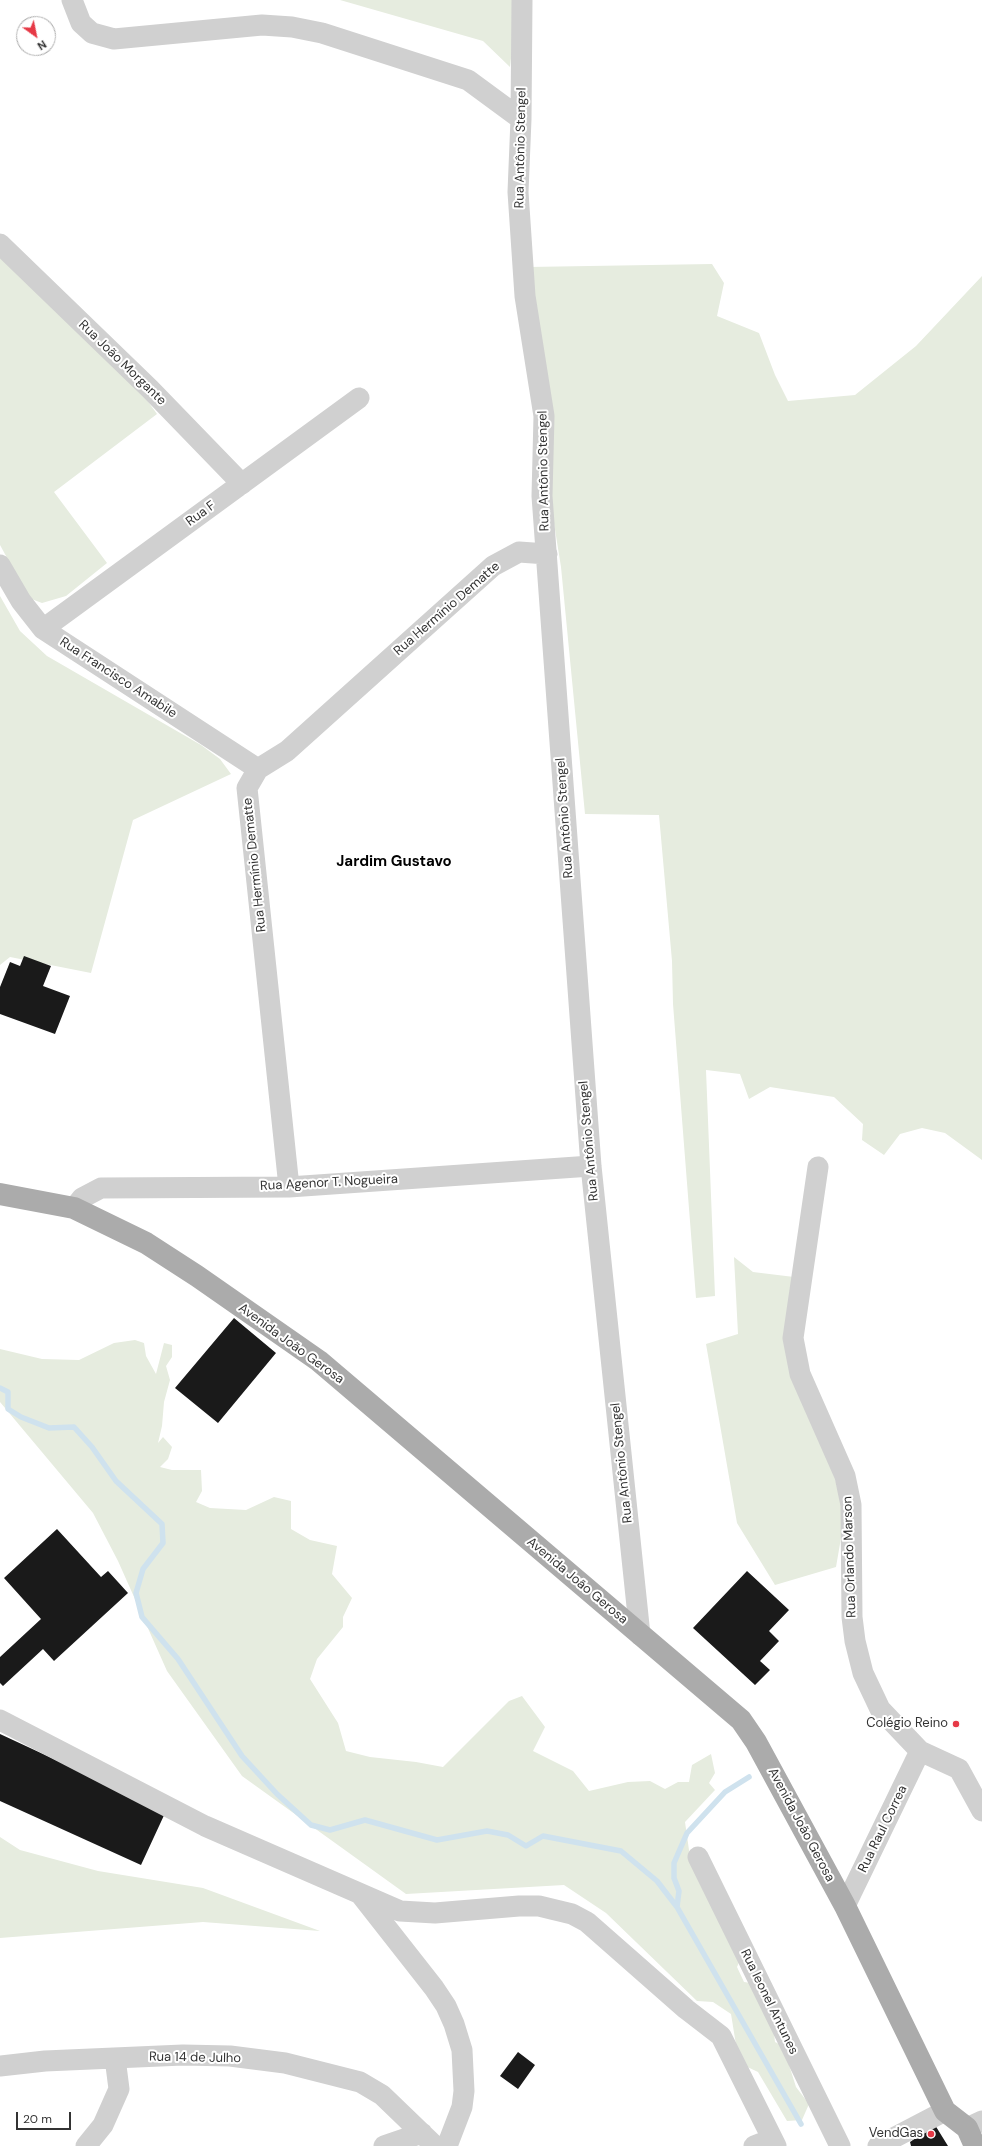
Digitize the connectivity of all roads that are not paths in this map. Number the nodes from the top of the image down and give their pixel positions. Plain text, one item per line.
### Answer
1 (72, 0) edge
2 (522, 0) edge
3 (521, 119) junction
4 (0, 244) edge
5 (359, 398) dead end
6 (242, 484) junction
7 (546, 554) junction
8 (0, 565) edge
9 (43, 629) junction
10 (258, 770) junction
11 (591, 1166) junction
12 (818, 1168) dead end
13 (289, 1186) junction
14 (0, 1194) edge
15 (74, 1208) junction
16 (640, 1634) junction
17 (0, 1720) edge
18 (920, 1751) junction
19 (982, 1811) edge
20 (698, 1857) dead end
21 (361, 1895) junction
22 (845, 1906) junction
23 (115, 2058) junction
24 (0, 2066) edge
25 (945, 2110) junction
26 (975, 2132) edge
27 (428, 2140) edge
28 (772, 2144) edge
29 (86, 2146) edge
30 (384, 2146) edge
31 (447, 2146) edge
32 (840, 2146) edge
33 (878, 2146) edge

1 - 3 street
2 - 3 street, Rua Antônio Stengel
3 - 7 street, Rua Antônio Stengel
4 - 6 street, Rua João Morgante
5 - 6 street, Rua F
6 - 9 street, Rua F
7 - 10 street, Rua Hermínio Dematte
7 - 11 street, Rua Antônio Stengel
8 - 9 street, Rua Francisco Amabile
9 - 10 street, Rua Francisco Amabile
10 - 13 street, Rua Hermínio Dematte
11 - 13 street, Rua Agenor T. Nogueira
11 - 16 street, Rua Antônio Stengel
12 - 18 street, Rua Orlando Marson
13 - 15 street, Rua Agenor T. Nogueira
14 - 15 main road, Avenida João Gerosa
15 - 16 main road, Avenida João Gerosa
16 - 22 main road, Avenida João Gerosa
17 - 21 street
18 - 19 street, Rua Orlando Marson
18 - 22 street, Rua Raul Correa
20 - 32 street, Rua leonel Antunes
21 - 28 street
21 - 31 street
22 - 25 main road, Avenida João Gerosa
23 - 24 street, Rua 14 de Julho
23 - 27 street, Rua 14 de Julho
23 - 29 street
25 - 26 main road, Avenida João Gerosa
25 - 33 street
27 - 30 street

